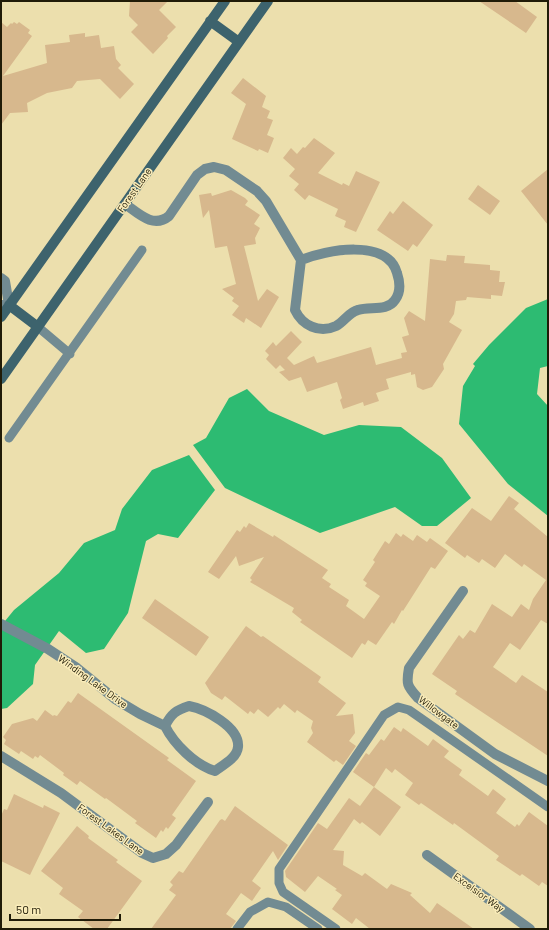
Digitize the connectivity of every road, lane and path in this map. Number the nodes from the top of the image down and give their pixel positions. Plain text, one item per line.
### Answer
1 (224, 1) edge
2 (268, 1) edge
3 (210, 21) junction
4 (239, 42) junction
5 (125, 204) junction
6 (142, 250) dead end
7 (301, 260) junction
8 (1, 278) edge
9 (5, 305) edge
10 (1, 316) edge
11 (38, 327) junction
12 (70, 354) junction
13 (1, 379) edge
14 (9, 438) dead end
15 (463, 591) dead end
16 (1, 624) edge
17 (165, 726) junction
18 (1, 756) edge
19 (548, 781) edge
20 (208, 802) dead end
21 (548, 807) edge
22 (427, 855) dead end
23 (237, 929) edge
24 (318, 929) edge
25 (336, 929) edge
26 (530, 929) edge

1 - 3 main road
2 - 4 main road, Forest Lane
3 - 4 main road
3 - 9 main road
4 - 5 main road, Forest Lane
5 - 7 street
5 - 11 main road, Forest Lane
6 - 12 lane
7 - 7 street
8 - 9 street
9 - 10 main road
9 - 11 main road
11 - 12 lane
11 - 13 main road, Forest Lane
12 - 14 lane
15 - 19 street, Willowgate
16 - 17 street, Winding Lake Drive
17 - 17 street, Winding Lake Drive
18 - 20 street, Forest Lakes Lane
21 - 25 lane
22 - 26 street, Excelsior Way
23 - 24 lane

